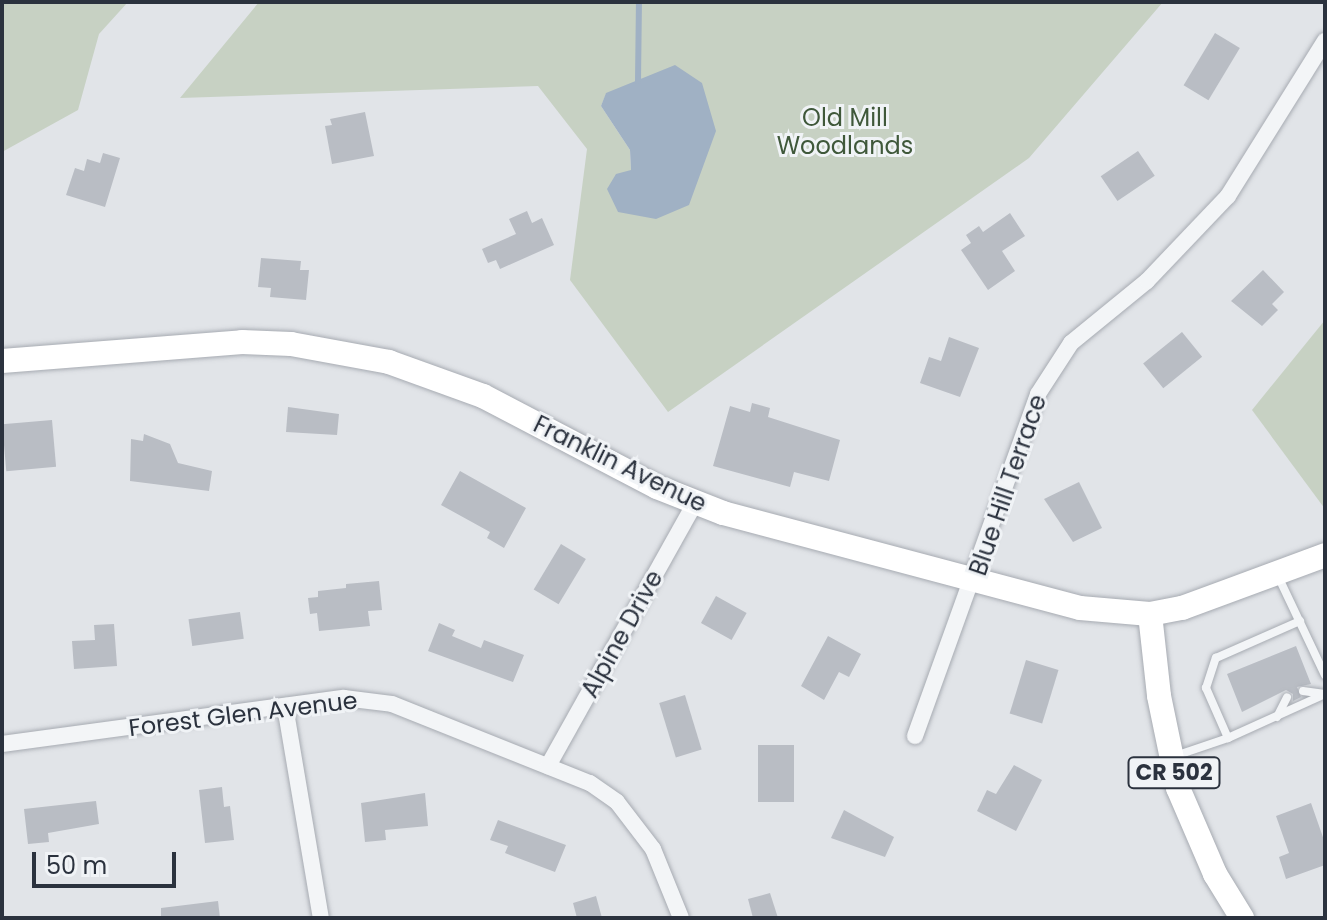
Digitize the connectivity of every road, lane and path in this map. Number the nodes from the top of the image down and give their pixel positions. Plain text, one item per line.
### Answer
1 (1325, 41) edge
2 (2, 361) edge
3 (695, 503) junction
4 (1325, 555) edge
5 (1277, 574) junction
6 (974, 584) junction
7 (1150, 614) junction
8 (1300, 621) junction
9 (1325, 675) edge
10 (1303, 691) dead end
11 (1325, 694) edge
12 (1287, 697) dead end
13 (285, 706) junction
14 (1277, 718) junction
15 (915, 736) dead end
16 (1228, 738) junction
17 (2, 744) edge
18 (1170, 757) junction
19 (548, 766) junction
20 (321, 918) edge
21 (681, 918) edge
22 (1242, 918) edge

1 - 6 street, Blue Hill Terrace
2 - 3 main road, Franklin Avenue
3 - 6 main road, Franklin Avenue
3 - 19 street, Alpine Drive
4 - 5 main road, Franklin Avenue
5 - 7 main road, Franklin Avenue
5 - 8 lane
6 - 7 main road, Franklin Avenue
6 - 15 street, Blue Hill Terrace
7 - 18 main road, CR 502
8 - 9 lane
8 - 16 lane
10 - 11 lane
11 - 14 lane
12 - 14 lane
13 - 17 street, Forest Glen Avenue
13 - 19 street, Forest Glen Avenue
13 - 20 street
14 - 16 lane
16 - 18 lane
18 - 22 main road, CR 502
19 - 21 street, Forest Glen Avenue

